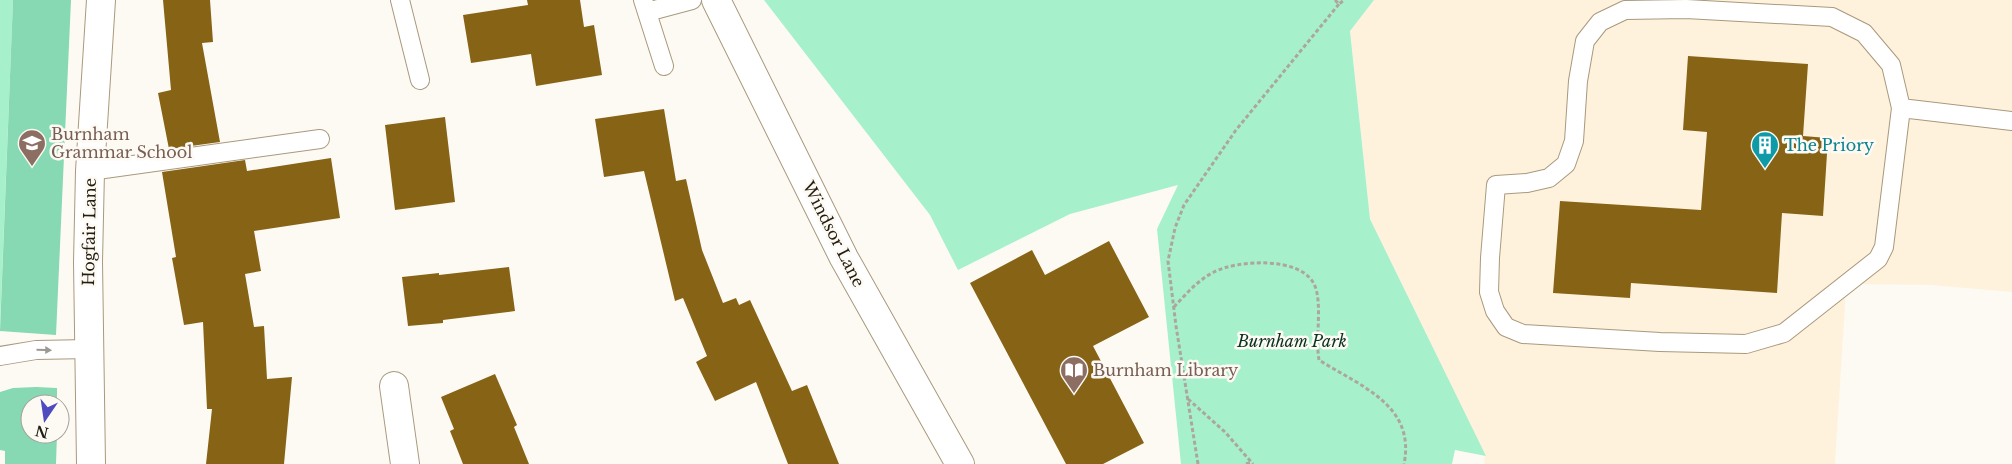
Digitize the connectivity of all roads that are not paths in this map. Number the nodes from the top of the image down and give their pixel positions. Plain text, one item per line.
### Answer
1 (101, 0) edge
2 (400, 0) edge
3 (692, 0) edge
4 (716, 0) edge
5 (645, 6) edge
6 (664, 66) dead end
7 (420, 80) dead end
8 (1901, 108) junction
9 (2012, 121) edge
10 (320, 139) dead end
11 (90, 171) junction
12 (89, 349) junction
13 (0, 356) edge
14 (394, 386) dead end
15 (91, 464) edge
16 (405, 464) edge
17 (960, 464) edge

1 - 11 street, Hogfair Lane
2 - 7 lane
3 - 5 lane
4 - 17 street, Windsor Lane
5 - 6 lane
8 - 8 lane
8 - 9 lane
10 - 11 lane
11 - 12 street, Hogfair Lane
13 -> 12 lane
12 - 15 street, Hogfair Lane
14 - 16 street

